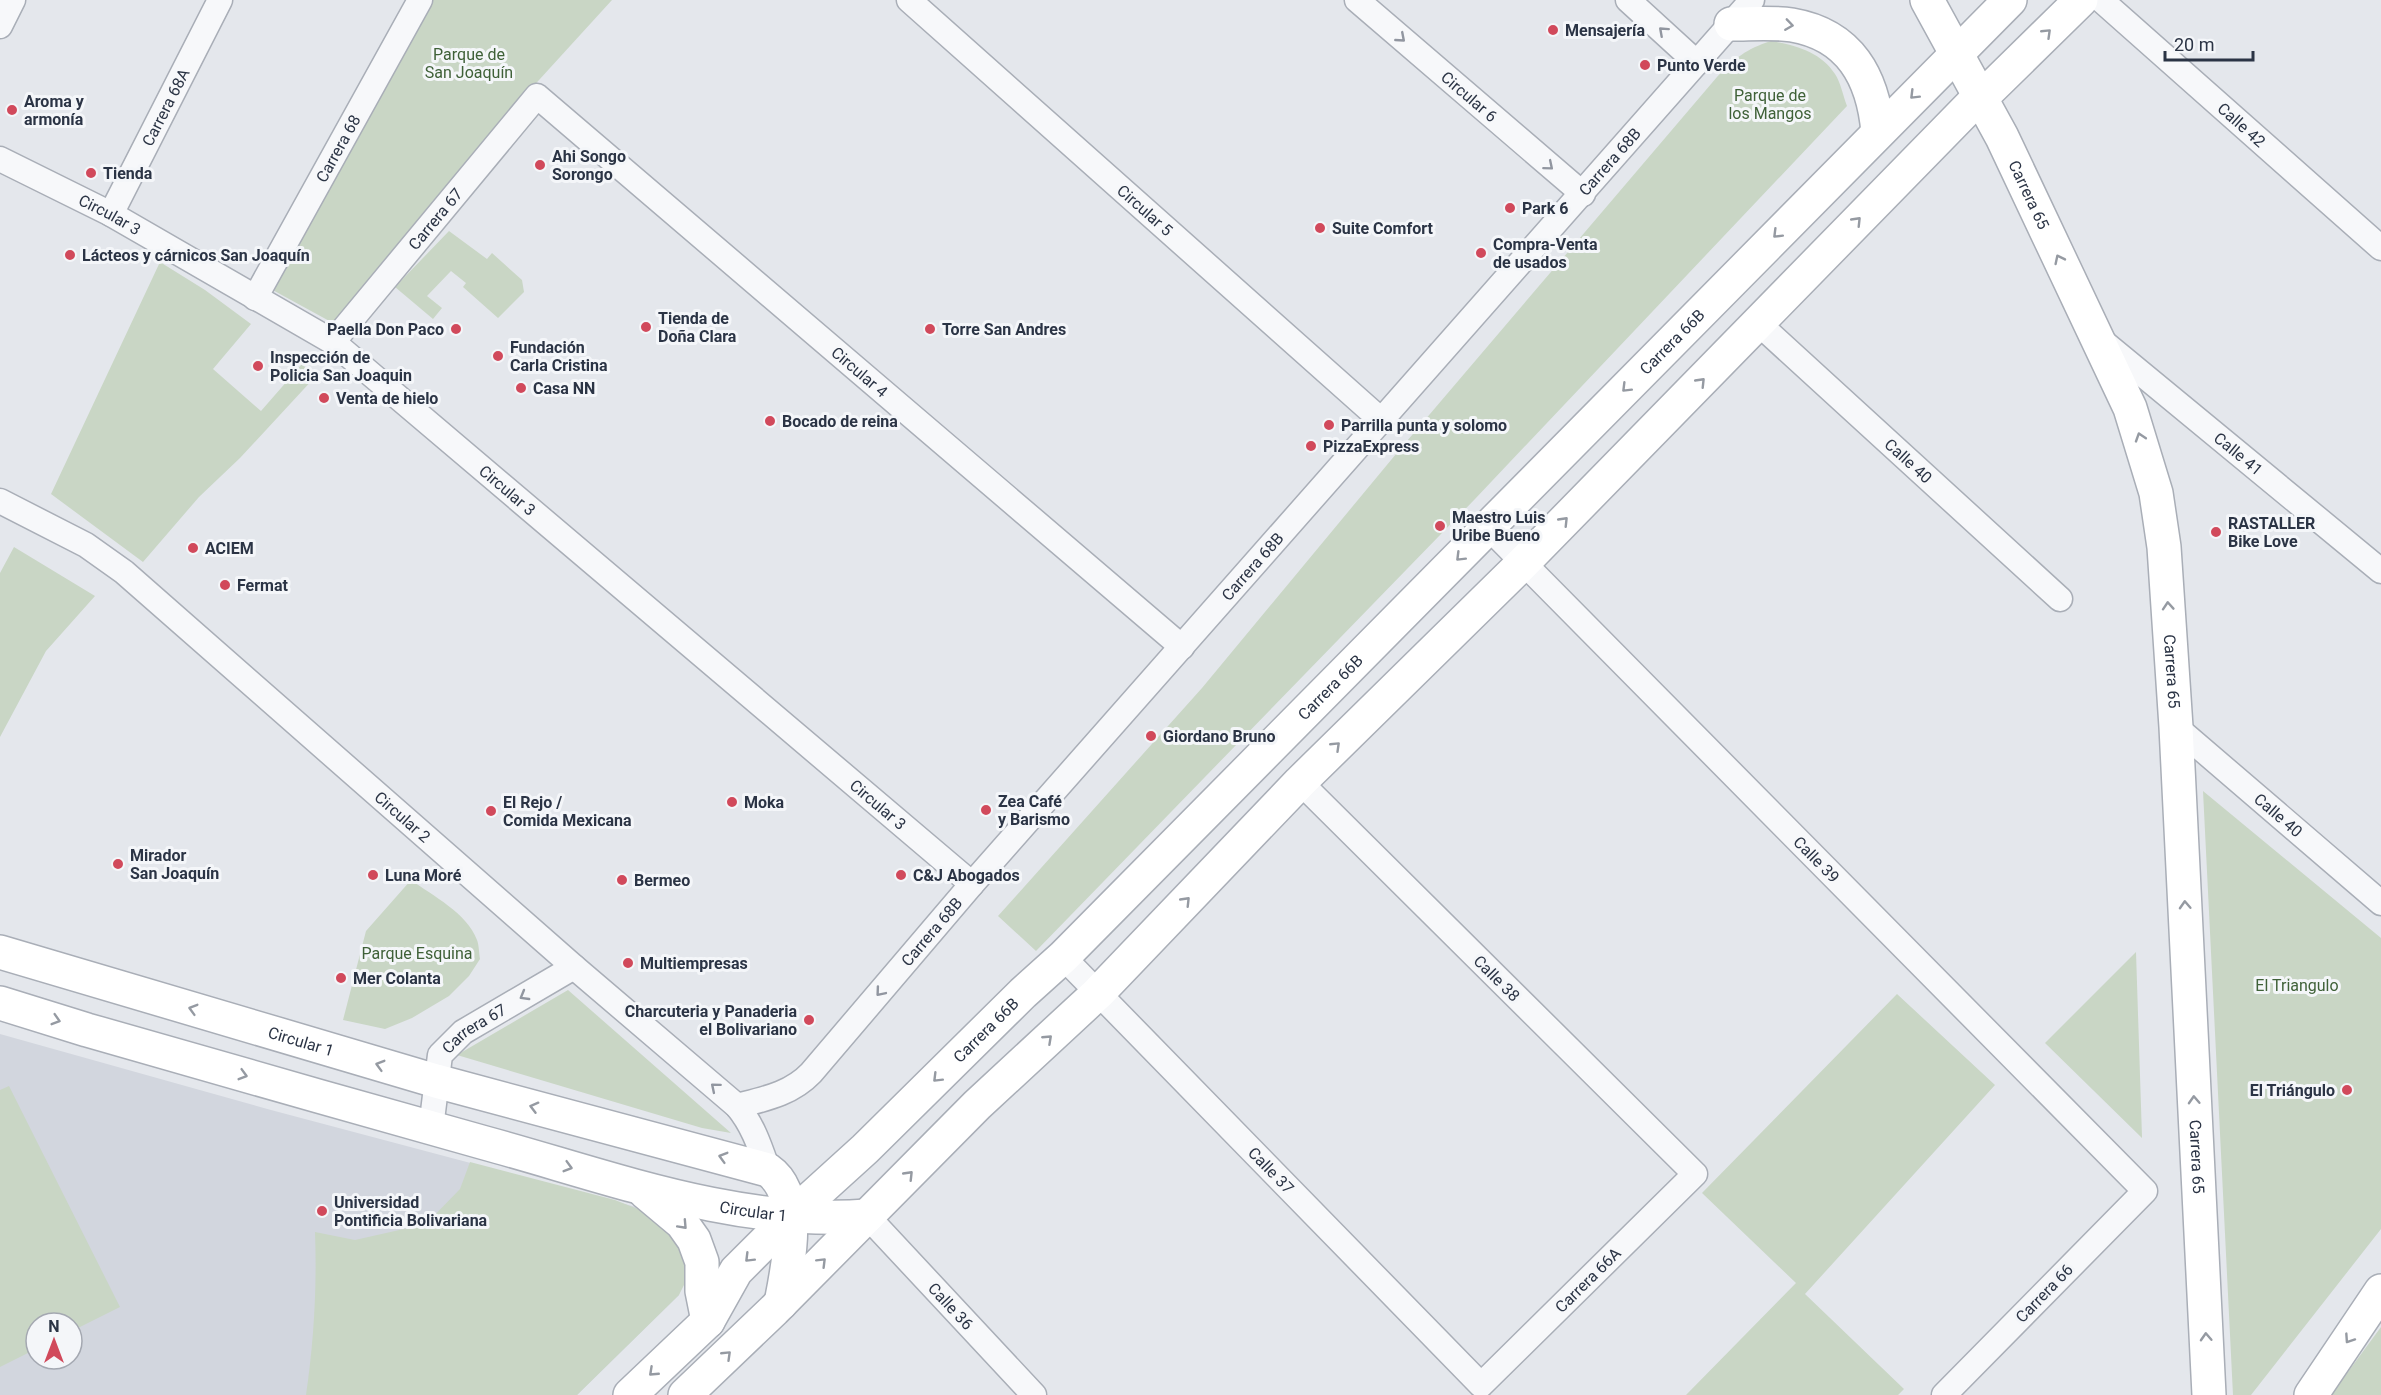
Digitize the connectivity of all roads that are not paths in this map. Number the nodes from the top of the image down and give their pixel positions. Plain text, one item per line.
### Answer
1 (13, 0) edge
2 (220, 0) edge
3 (420, 0) edge
4 (909, 0) edge
5 (1357, 0) edge
6 (1628, 0) edge
7 (1752, 0) edge
8 (1927, 0) edge
9 (2010, 0) edge
10 (2081, 0) edge
11 (2101, 0) edge
12 (1731, 24) junction
13 (0, 26) edge
14 (1957, 55) junction
15 (1697, 63) junction
16 (537, 96) joint
17 (1981, 98) junction
18 (1878, 132) junction
19 (0, 159) edge
20 (1583, 194) junction
21 (111, 214) junction
22 (2381, 248) edge
23 (255, 298) junction
24 (1758, 323) junction
25 (2095, 336) junction
26 (333, 342) junction
27 (1381, 420) junction
28 (0, 501) edge
29 (1489, 528) junction
30 (1523, 563) junction
31 (2381, 571) edge
32 (2060, 599) dead end
33 (1182, 647) junction
34 (2176, 727) junction
35 (1300, 782) junction
36 (972, 884) junction
37 (2381, 903) edge
38 (0, 952) edge
39 (1063, 957) junction
40 (574, 967) junction
41 (1098, 993) junction
42 (0, 1003) edge
43 (436, 1081) junction
44 (737, 1106) junction
45 (430, 1128) junction
46 (772, 1173) junction
47 (1695, 1174) joint
48 (835, 1178) junction
49 (639, 1187) junction
50 (2145, 1191) joint
51 (867, 1216) junction
52 (790, 1217) junction
53 (2381, 1291) edge
54 (781, 1303) junction
55 (708, 1321) junction
56 (1481, 1385) joint
57 (630, 1395) edge
58 (685, 1395) edge
59 (1034, 1395) edge
60 (1944, 1395) edge
61 (2209, 1395) edge
62 (2312, 1395) edge

1 - 13 street
2 - 21 street, Carrera 68A
3 - 23 street, Carrera 68
4 - 27 street, Circular 5
5 -> 20 street, Circular 6
15 -> 6 street
7 - 12 street, Carrera 68B
8 - 14 main road, Carrera 65
9 - 14 main road, Carrera 66B
17 -> 10 main road
11 - 22 street, Calle 42
12 - 15 street, Carrera 68B
12 -> 18 main road
14 - 17 main road, Carrera 65
14 -> 18 main road, Carrera 66B
15 - 20 street, Carrera 68B
16 - 26 street, Carrera 67
16 - 33 street, Circular 4
24 -> 17 main road
25 -> 17 main road, Carrera 65
18 -> 29 main road, Carrera 66B
19 - 21 street, Circular 3
20 - 27 street, Carrera 68B
21 - 23 street, Circular 3
23 - 26 street, Circular 3
30 -> 24 main road
24 - 32 street, Calle 40
25 - 31 street, Calle 41
34 -> 25 main road, Carrera 65
26 - 36 street, Circular 3
27 - 33 street, Carrera 68B
28 - 40 street, Circular 2
29 - 30 street, Calle 39
29 -> 39 main road, Carrera 66B
35 -> 30 main road
30 - 50 street, Calle 39
33 - 36 street, Carrera 68B
34 - 37 street, Calle 40
61 -> 34 main road, Carrera 65
41 -> 35 main road
35 - 47 street, Calle 38
36 -> 44 street, Carrera 68B
43 -> 38 main road, Circular 1
39 - 41 street, Calle 37
39 -> 48 main road, Carrera 66B
40 -> 43 street, Carrera 67
44 -> 40 street, Circular 2
51 -> 41 main road
41 - 56 street, Calle 37
42 -> 45 main road, Circular 1
43 - 45 street, Carrera 67
46 -> 43 main road, Circular 1
44 - 46 street, Circular 2
45 -> 49 main road, Circular 1
46 - 48 main road
46 - 52 main road, Circular 1
47 - 56 street, Carrera 66A
48 - 52 main road, Carrera 66B
49 - 52 main road, Circular 1
49 -> 55 main road
50 - 60 street, Carrera 66
51 - 52 main road
54 -> 51 main road
51 - 59 street, Calle 36
52 - 54 main road
52 -> 55 main road, Carrera 66B
53 -> 62 main road
58 -> 54 main road
55 -> 57 main road, Carrera 66B

